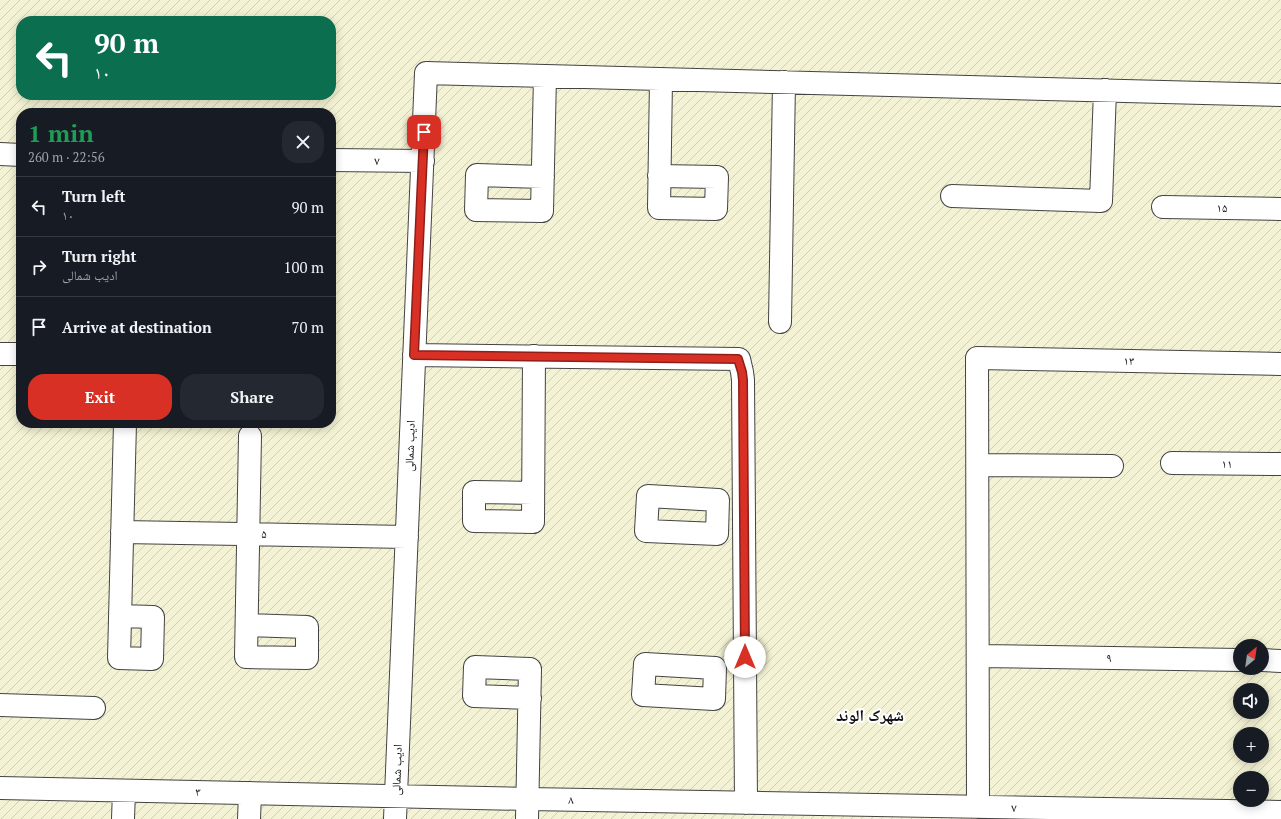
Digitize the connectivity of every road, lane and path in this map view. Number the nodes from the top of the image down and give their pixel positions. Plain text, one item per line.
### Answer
1 (545, 76) junction
2 (661, 80) junction
3 (784, 82) junction
4 (1105, 90) junction
5 (1281, 94) edge
6 (0, 154) edge
7 (16, 155) edge
8 (336, 160) edge
9 (422, 162) junction
10 (659, 176) dead end
11 (543, 177) dead end
12 (952, 196) dead end
13 (1163, 207) dead end
14 (1281, 209) edge
15 (780, 322) dead end
16 (0, 354) edge
17 (16, 354) edge
18 (414, 355) junction
19 (534, 356) junction
20 (1281, 364) edge
21 (125, 428) edge
22 (250, 436) dead end
23 (1172, 463) dead end
24 (978, 464) junction
25 (1281, 464) edge
26 (1112, 466) dead end
27 (533, 493) dead end
28 (718, 518) dead end
29 (745, 520) junction
30 (122, 532) junction
31 (248, 534) junction
32 (407, 537) junction
33 (120, 616) dead end
34 (247, 626) dead end
35 (978, 656) junction
36 (1233, 660) edge
37 (1269, 660) edge
38 (1281, 661) edge
39 (714, 686) dead end
40 (745, 688) junction
41 (530, 698) junction
42 (0, 705) edge
43 (94, 708) dead end
44 (0, 788) edge
45 (124, 791) junction
46 (250, 793) junction
47 (396, 796) junction
48 (746, 803) junction
49 (978, 807) junction
50 (527, 809) edge
51 (1281, 812) edge
52 (124, 819) edge
53 (249, 819) edge
54 (395, 819) edge

1 - 2 street
1 - 9 street, ادیب شمالی
1 - 11 street
2 - 3 street
2 - 10 street
3 - 4 street
3 - 15 street
4 - 5 street
4 - 12 street
6 - 7 street
8 - 9 street, ۷
9 - 18 street, ادیب شمالی
13 - 14 street, ۱۵
16 - 17 street
18 - 19 street
18 - 32 street, ادیب شمالی
19 - 27 street
19 - 29 street
20 - 24 street, ۱۳
21 - 30 street
22 - 31 street
23 - 25 street, ۱۱
24 - 26 street
24 - 35 street
28 - 29 street
29 - 40 street
30 - 31 street, ۵
30 - 33 street
31 - 32 street, ۵
31 - 34 street
32 - 47 street, ادیب شمالی
35 - 36 street, ۹
35 - 49 street
37 - 38 street
39 - 40 street
40 - 48 street
41 - 41 street
41 - 50 street
42 - 43 street
44 - 45 street, ۳
45 - 46 street, ۳
45 - 52 street
46 - 47 street, ۳
46 - 53 street
47 - 50 street, ۸
47 - 54 street, ادیب شمالی
48 - 49 street, ۷
48 - 50 street, ۸
49 - 51 street, ۷

